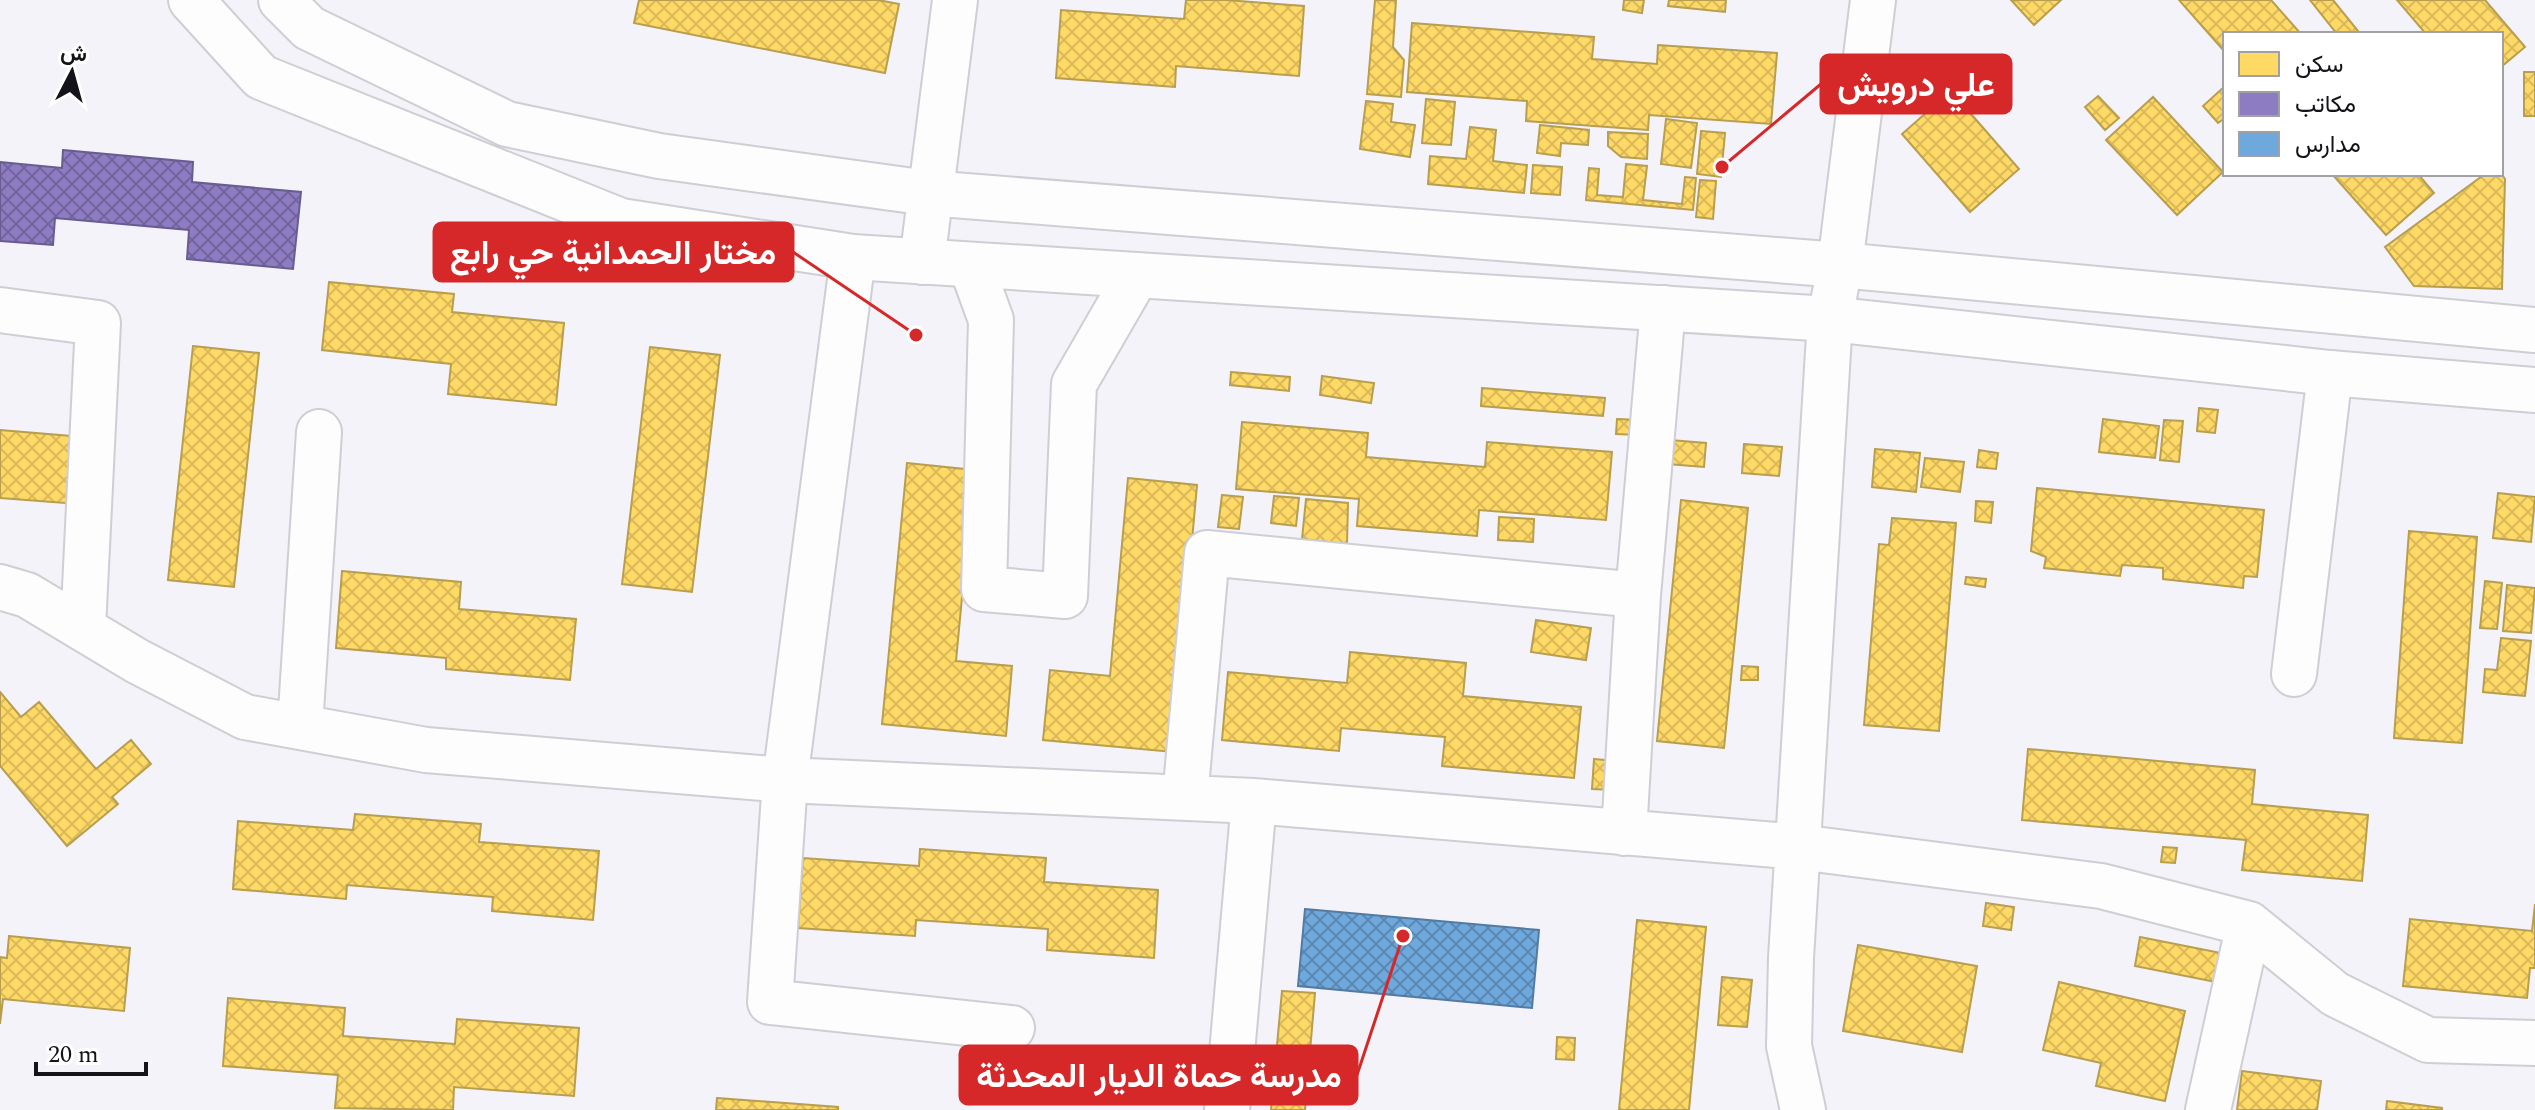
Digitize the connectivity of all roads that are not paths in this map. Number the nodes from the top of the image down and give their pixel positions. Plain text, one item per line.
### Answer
1 (191, 0) edge
2 (281, 0) edge
3 (955, 0) edge
4 (1873, 0) edge
5 (928, 193) junction
6 (853, 257) junction
7 (922, 262) junction
8 (971, 265) junction
9 (1840, 265) junction
10 (1137, 275) junction
11 (1663, 308) junction
12 (0, 310) edge
13 (1830, 319) junction
14 (2535, 330) edge
15 (2330, 373) junction
16 (2535, 390) edge
17 (319, 432) dead end
18 (0, 587) edge
19 (1638, 595) junction
20 (83, 628) junction
21 (2294, 674) dead end
22 (300, 727) junction
23 (785, 780) junction
24 (1185, 798) junction
25 (1254, 801) junction
26 (1624, 833) junction
27 (1799, 847) junction
28 (2249, 924) junction
29 (1012, 1028) dead end
30 (2535, 1043) edge
31 (1227, 1110) edge
32 (1803, 1110) edge
33 (2208, 1110) edge

1 - 6 street
2 - 5 street
3 - 5 street
4 - 9 street
5 - 7 street
5 - 9 street
6 - 7 street
6 - 23 street
7 - 8 street
8 - 10 street
8 - 10 street
9 - 13 street
9 - 14 street
10 - 11 street
11 - 13 street
11 - 19 street
12 - 20 street
13 - 15 street
13 - 27 street
15 - 16 street
15 - 21 street
17 - 22 street
18 - 20 street
19 - 24 street
19 - 26 street
20 - 22 street
22 - 23 street
23 - 24 street
23 - 29 street
24 - 25 street
25 - 26 street
25 - 31 street
26 - 27 street
27 - 28 street
27 - 32 street
28 - 30 street
28 - 33 street

